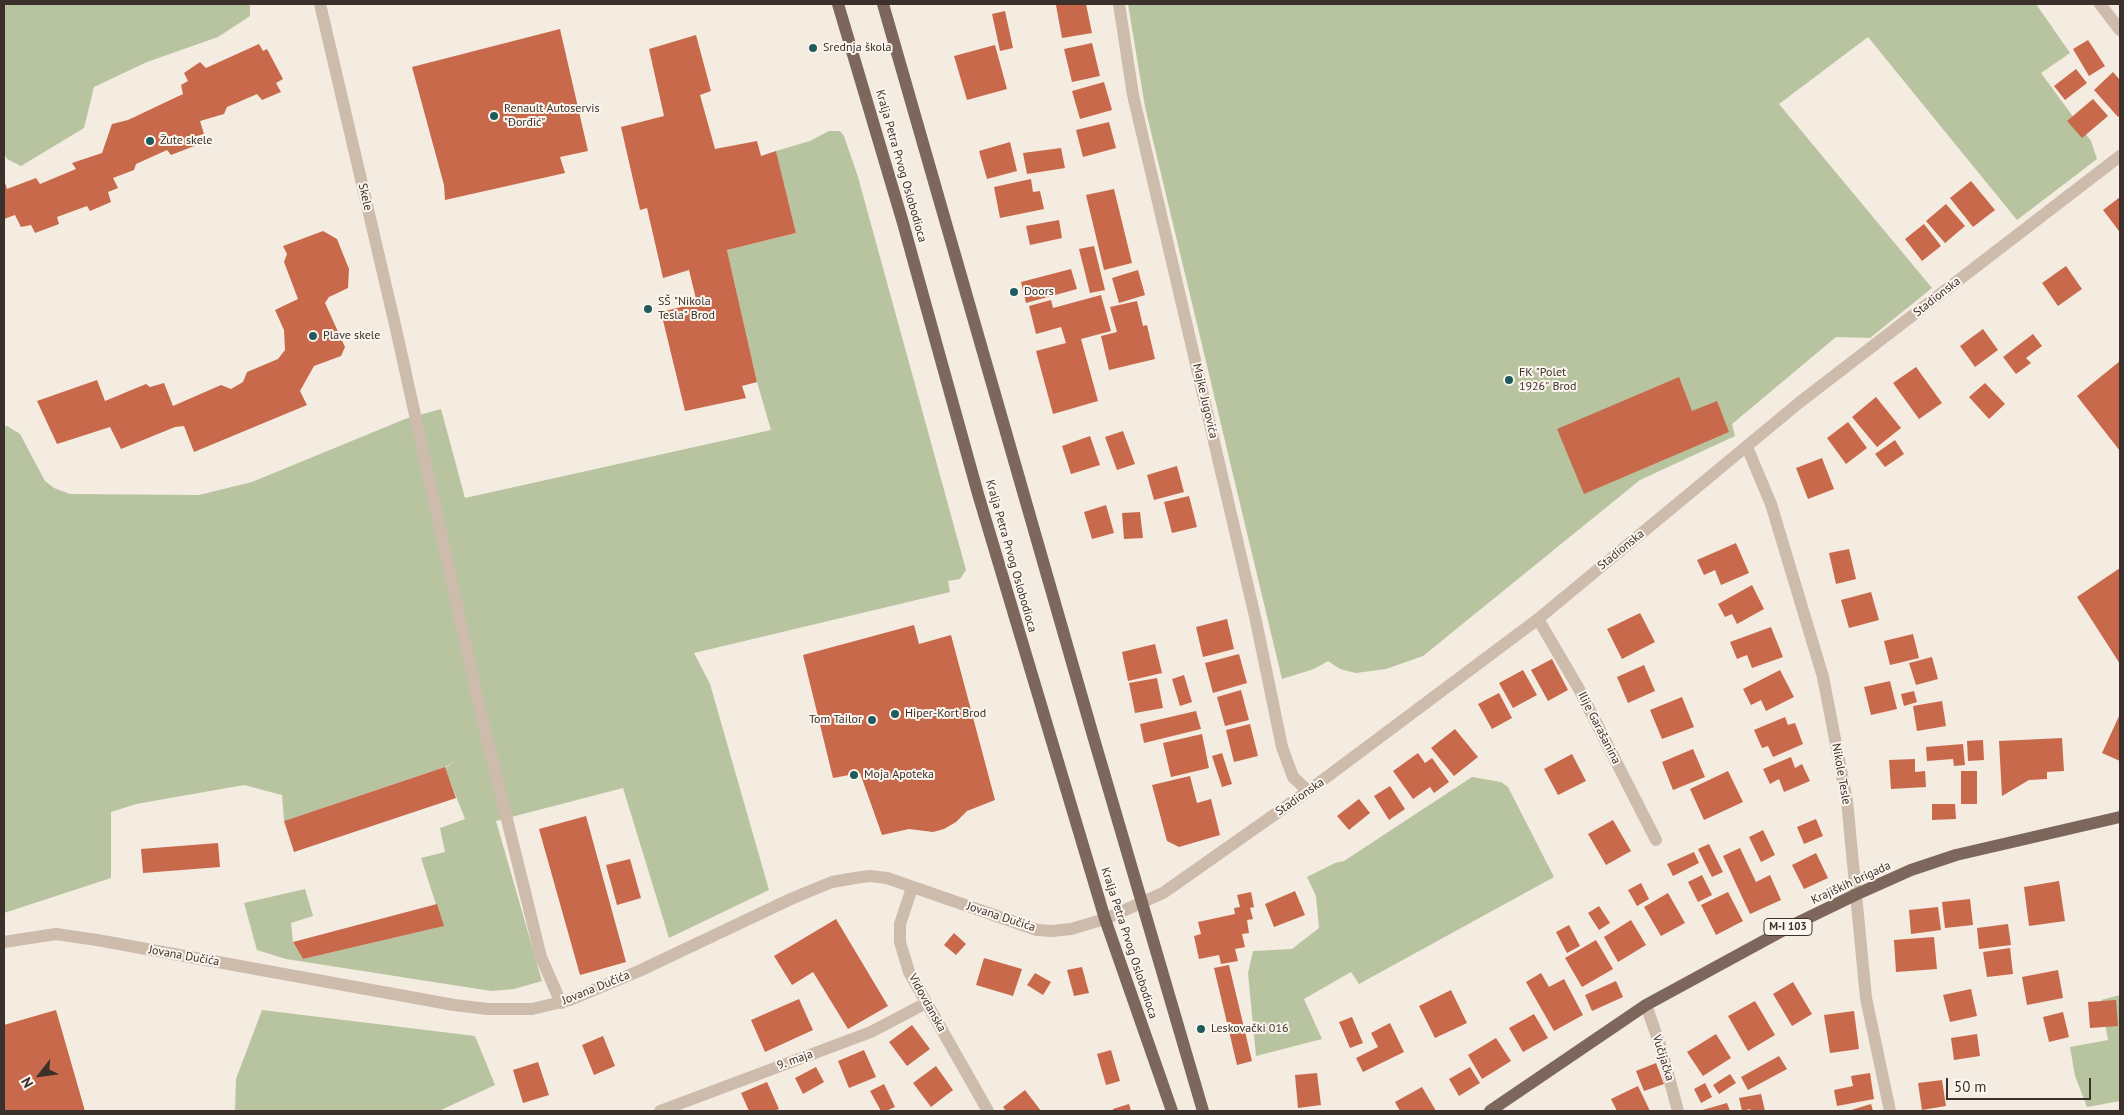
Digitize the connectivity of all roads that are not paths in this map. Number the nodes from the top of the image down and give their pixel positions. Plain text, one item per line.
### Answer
1 (320, 4) edge
2 (838, 4) edge
3 (883, 4) edge
4 (1119, 4) edge
5 (2100, 4) edge
6 (2120, 30) edge
7 (2120, 156) edge
8 (1747, 448) junction
9 (1538, 619) junction
10 (1308, 792) junction
11 (2120, 817) edge
12 (1656, 840) dead end
13 (912, 888) junction
14 (1855, 895) junction
15 (1142, 903) junction
16 (1105, 919) junction
17 (4, 942) edge
18 (561, 1003) junction
19 (926, 1003) junction
20 (1646, 1005) junction
21 (660, 1111) edge
22 (988, 1111) edge
23 (1172, 1111) edge
24 (1202, 1111) edge
25 (1490, 1111) edge
26 (1678, 1111) edge
27 (1890, 1111) edge

1 - 18 street, Skele
2 - 16 main road, Kralja Petra Prvog Oslobodioca
3 - 15 main road, Kralja Petra Prvog Oslobodioca
4 - 10 street, Majke Jugovića
5 - 6 street
7 - 8 street, Stadionska
8 - 9 street, Stadionska
8 - 14 street, Nikole Tesle
9 - 10 street, Stadionska
9 - 12 street, Ilije Garašanina
10 - 15 street, Stadionska
11 - 14 main road, Krajiških brigada / M-I 103
13 - 16 street, Jovana Dučića
13 - 18 street, Jovana Dučića
13 - 19 street, Vidovdanska
14 - 20 main road, Krajiških brigada / M-I 103
14 - 27 street, Nikole Tesle
15 - 16 street, Stadionska
15 - 24 main road, Kralja Petra Prvog Oslobodioca
16 - 23 main road, Kralja Petra Prvog Oslobodioca
17 - 18 street, Jovana Dučića
19 - 21 street, 9. maja
19 - 22 street, Vidovdanska
20 - 25 main road, Krajiških brigada / M-I 103
20 - 26 street, Vučijačka

